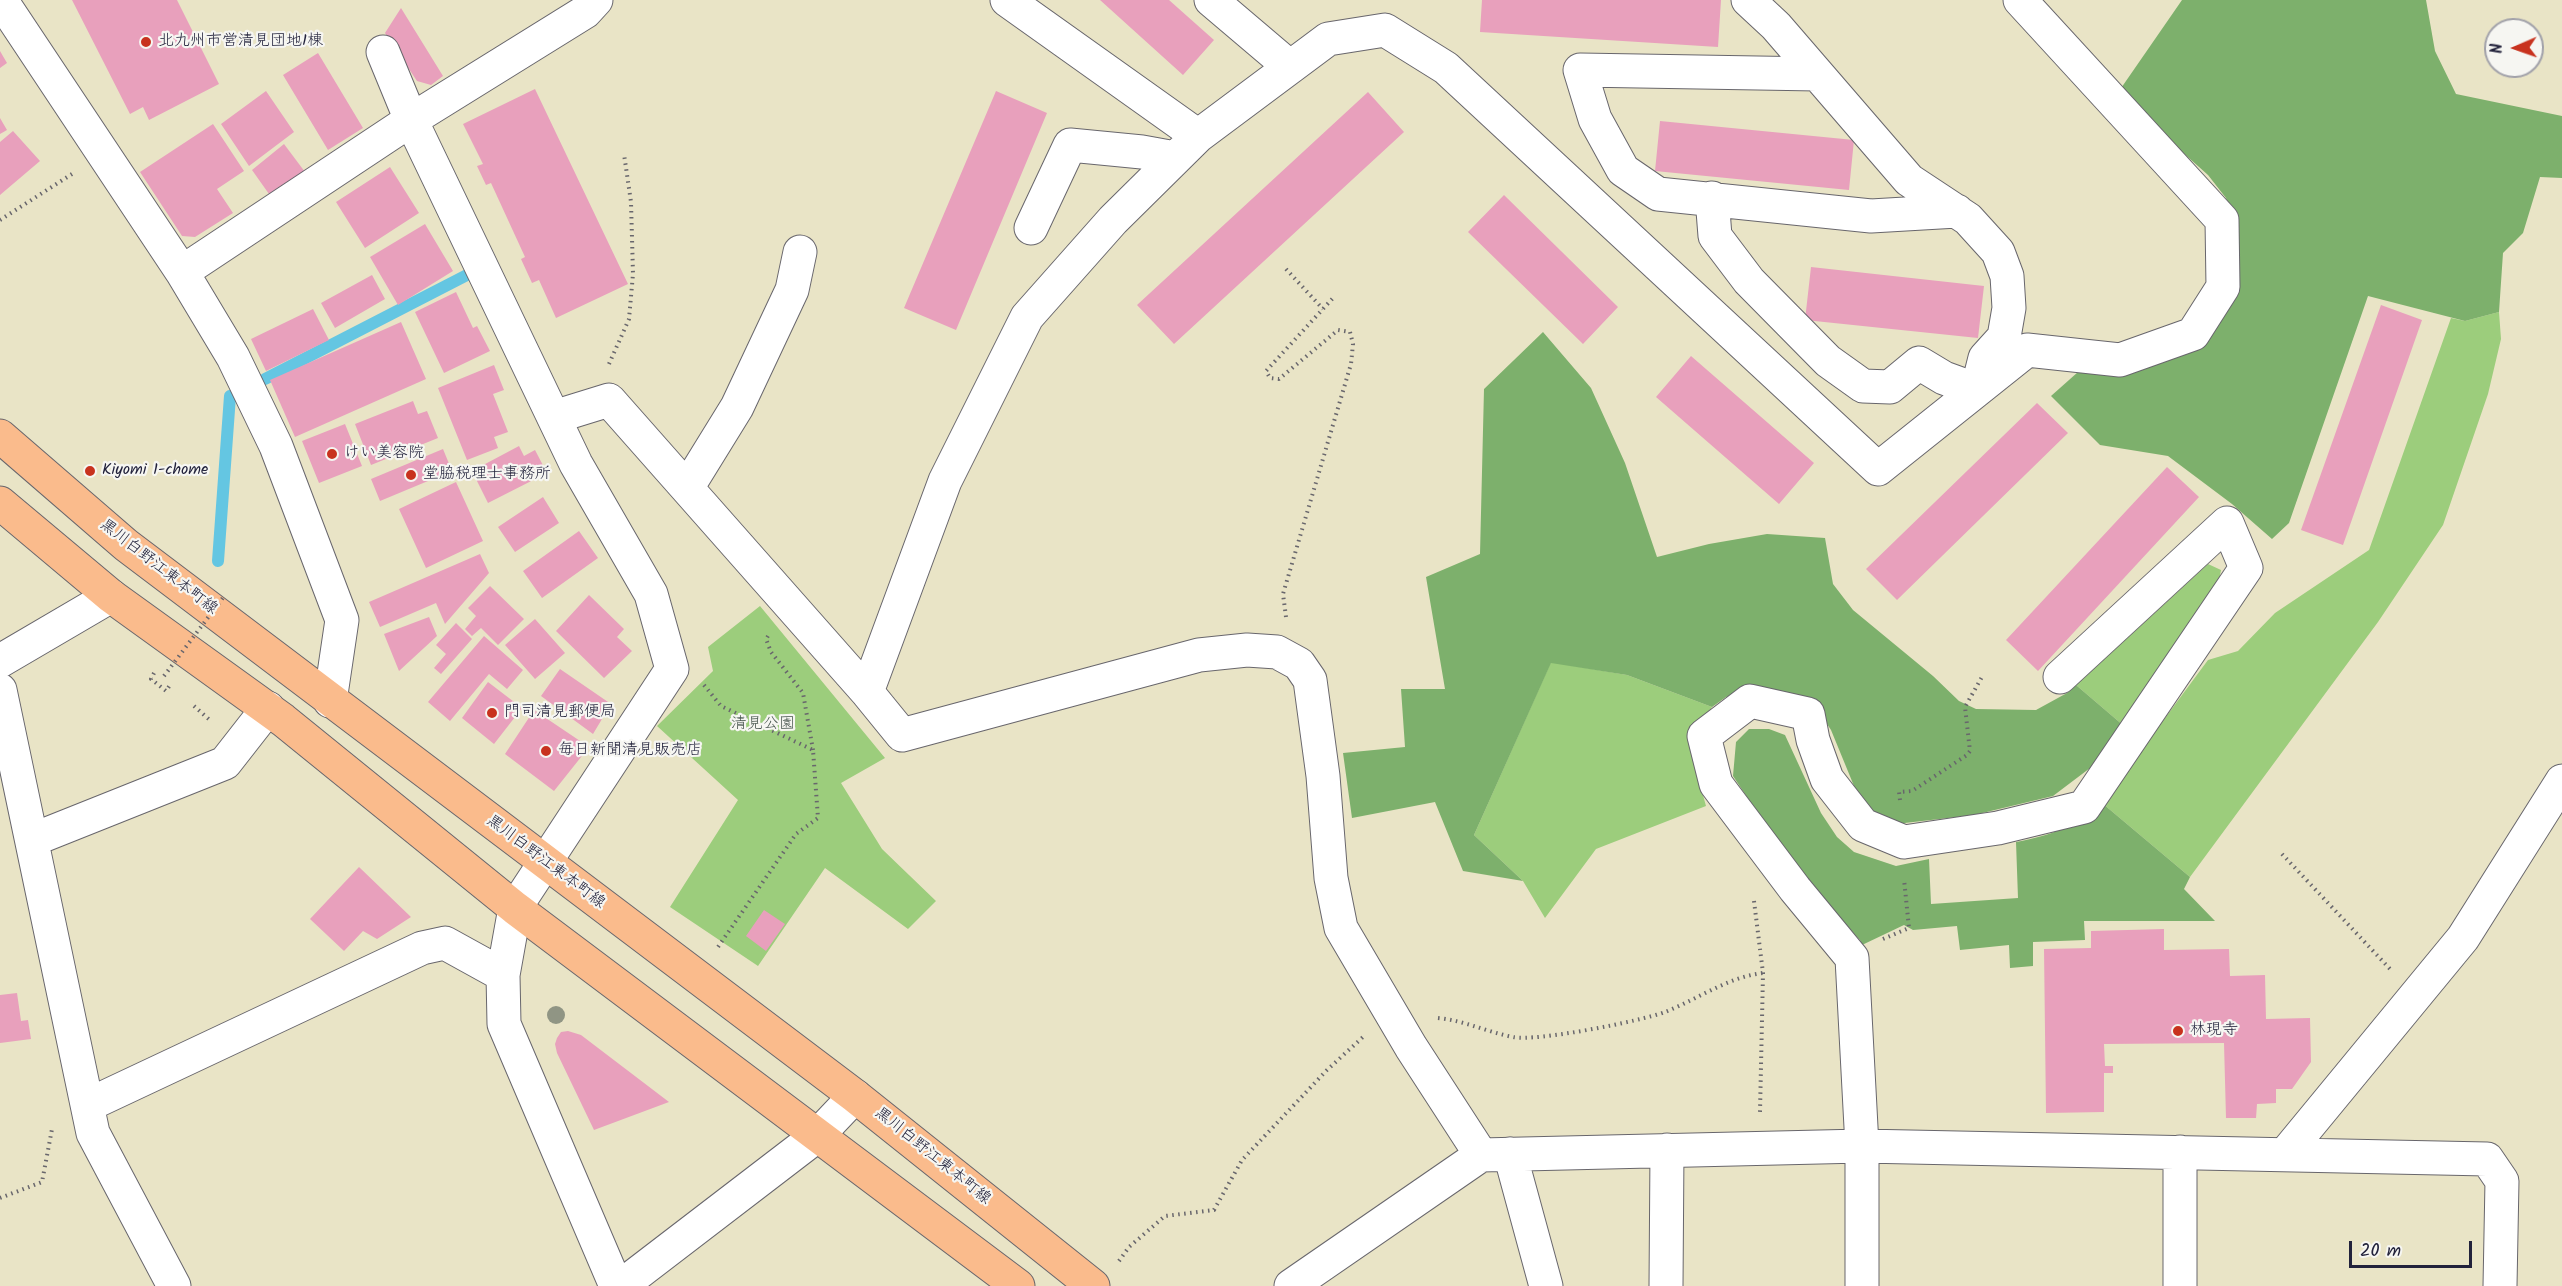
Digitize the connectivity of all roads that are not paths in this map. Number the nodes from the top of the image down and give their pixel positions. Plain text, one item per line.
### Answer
1 (1, 0) edge
2 (596, 0) edge
3 (1007, 0) edge
4 (1211, 0) edge
5 (1748, 0) edge
6 (2020, 0) edge
7 (383, 52) dead end
8 (1290, 67) junction
9 (1817, 74) junction
10 (411, 120) junction
11 (1186, 147) junction
12 (1712, 198) junction
13 (1957, 211) junction
14 (1032, 228) dead end
15 (800, 252) dead end
16 (182, 272) junction
17 (1977, 390) junction
18 (554, 417) junction
19 (0, 436) edge
20 (687, 488) junction
21 (0, 503) edge
22 (111, 596) junction
23 (0, 662) edge
24 (2060, 677) dead end
25 (0, 690) edge
26 (867, 692) junction
27 (330, 700) junction
28 (268, 708) junction
29 (2562, 781) edge
30 (32, 840) junction
31 (544, 863) junction
32 (515, 908) junction
33 (503, 975) junction
34 (85, 1094) junction
35 (855, 1096) junction
36 (818, 1135) junction
37 (1862, 1146) junction
38 (1667, 1150) junction
39 (2180, 1152) junction
40 (2286, 1153) junction
41 (1496, 1155) junction
42 (174, 1286) edge
43 (615, 1286) edge
44 (621, 1286) edge
45 (1018, 1286) edge
46 (1092, 1286) edge
47 (1292, 1286) edge
48 (1546, 1286) edge
49 (1666, 1286) edge
50 (1862, 1286) edge
51 (2180, 1286) edge
52 (2500, 1286) edge

1 - 16 street
2 - 10 street
3 - 11 street
4 - 8 street
5 - 9 street
6 - 17 street
7 - 10 street
8 - 11 street
8 - 17 street
9 - 12 street
9 - 13 street
10 - 16 street
10 - 18 street
11 - 14 street
11 - 26 street
12 - 13 street
12 - 17 street
13 - 17 street
15 - 20 street
16 - 27 street
18 - 20 street
18 - 31 street
19 - 27 main road, 黒川白野江東本町線
20 - 26 street
21 - 22 main road
22 - 23 street
22 - 28 main road
24 - 37 street
25 - 30 street
26 - 41 street
27 - 31 main road, 黒川白野江東本町線
28 - 30 street
28 - 32 main road
29 - 40 street
30 - 34 street
31 - 32 street
31 - 35 main road, 黒川白野江東本町線
32 - 33 street
32 - 36 main road
33 - 34 street
33 - 43 street
34 - 42 street
35 - 36 street
35 - 46 main road, 黒川白野江東本町線
36 - 44 street
36 - 45 main road
37 - 38 street
37 - 39 street
37 - 50 street
38 - 41 street
38 - 49 street
39 - 40 street
39 - 51 street
40 - 52 street
41 - 47 street
41 - 48 street

